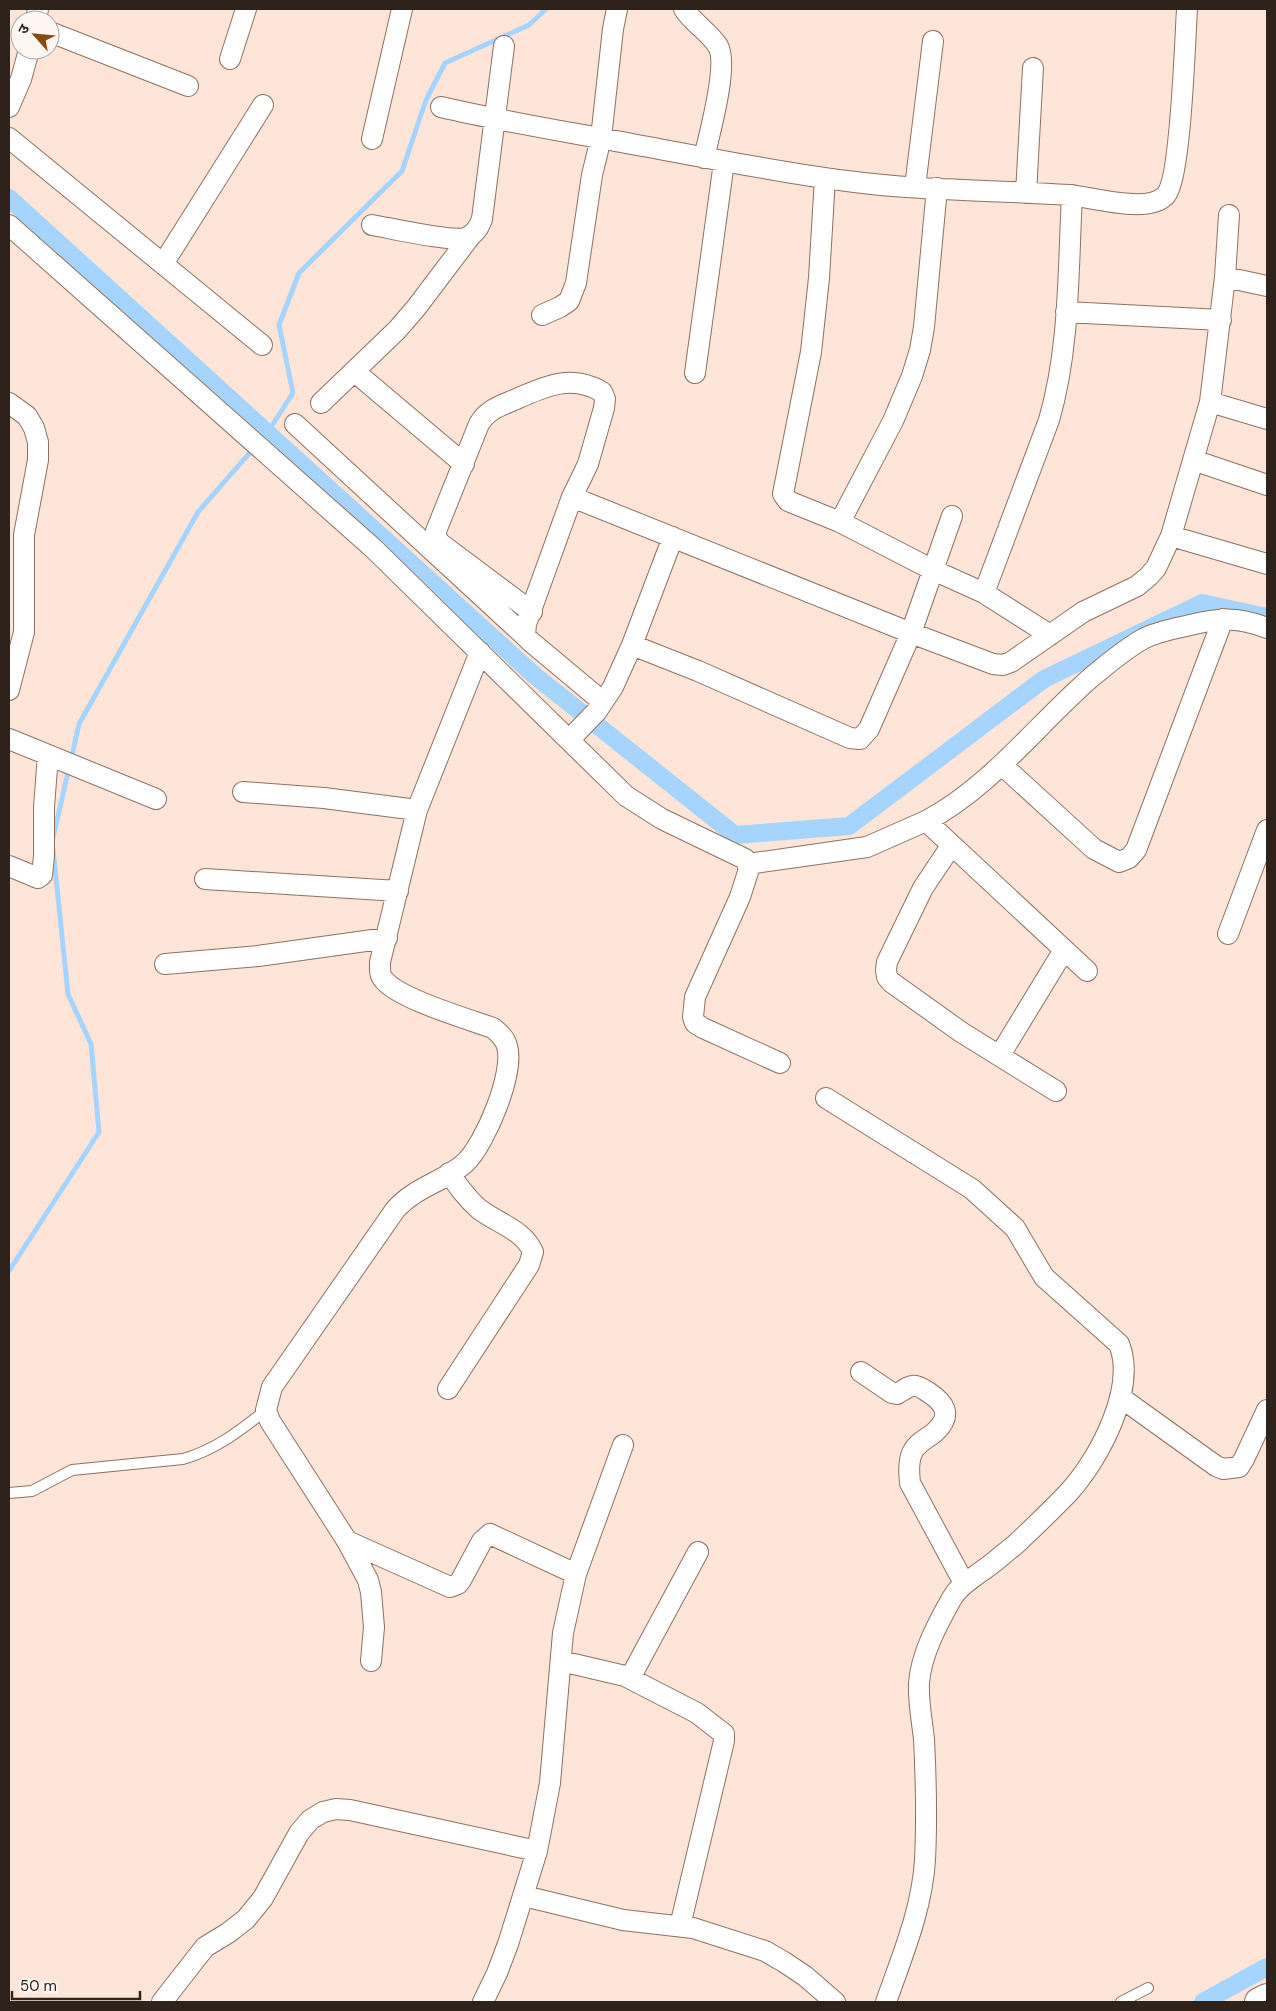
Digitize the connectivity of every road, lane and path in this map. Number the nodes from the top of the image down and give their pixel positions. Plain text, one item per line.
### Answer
1 (246, 9) edge
2 (402, 9) edge
3 (617, 9) edge
4 (684, 9) edge
5 (1187, 9) edge
6 (60, 36) edge
7 (933, 41) dead end
8 (504, 46) dead end
9 (230, 59) dead end
10 (26, 60) edge
11 (1033, 68) dead end
12 (188, 86) dead end
13 (263, 104) dead end
14 (9, 108) edge
15 (441, 108) dead end
16 (493, 119) junction
17 (9, 138) edge
18 (601, 138) junction
19 (372, 139) dead end
20 (704, 158) junction
21 (724, 162) junction
22 (825, 178) junction
23 (915, 187) junction
24 (937, 188) junction
25 (1026, 193) junction
26 (1072, 196) junction
27 (1229, 215) dead end
28 (9, 225) edge
29 (372, 225) dead end
30 (472, 234) junction
31 (163, 264) junction
32 (1226, 277) junction
33 (1267, 286) edge
34 (1066, 312) junction
35 (542, 315) dead end
36 (1221, 320) junction
37 (262, 345) dead end
38 (355, 372) junction
39 (695, 373) dead end
40 (1210, 402) junction
41 (9, 403) edge
42 (321, 403) dead end
43 (1267, 419) edge
44 (295, 424) dead end
45 (1193, 460) junction
46 (464, 464) junction
47 (1267, 484) edge
48 (572, 497) junction
49 (952, 516) dead end
50 (840, 522) junction
51 (1171, 536) junction
52 (674, 537) junction
53 (1267, 564) edge
54 (933, 570) junction
55 (984, 593) junction
56 (532, 612) junction
57 (1223, 619) junction
58 (1267, 628) edge
59 (911, 633) junction
60 (1050, 635) junction
61 (526, 636) junction
62 (632, 645) junction
63 (480, 652) junction
64 (9, 690) edge
65 (600, 706) junction
66 (575, 735) junction
67 (9, 739) edge
68 (53, 757) junction
69 (1002, 765) junction
70 (243, 792) dead end
71 (156, 799) dead end
72 (417, 810) junction
73 (926, 821) junction
74 (1267, 830) edge
75 (952, 846) junction
76 (748, 864) junction
77 (9, 866) edge
78 (205, 879) dead end
79 (398, 891) junction
80 (1228, 934) dead end
81 (387, 938) junction
82 (1064, 950) junction
83 (165, 964) dead end
84 (1087, 971) dead end
85 (1000, 1055) junction
86 (780, 1063) dead end
87 (1056, 1091) dead end
88 (826, 1098) dead end
89 (450, 1173) junction
90 (861, 1372) dead end
91 (448, 1388) dead end
92 (1120, 1397) junction
93 (266, 1410) junction
94 (1267, 1410) edge
95 (623, 1445) dead end
96 (9, 1493) edge
97 (347, 1541) junction
98 (698, 1552) dead end
99 (576, 1574) junction
100 (964, 1583) junction
101 (560, 1661) junction
102 (371, 1662) dead end
103 (630, 1678) junction
104 (537, 1851) junction
105 (524, 1896) junction
106 (680, 1926) junction
107 (1148, 1988) dead end
108 (1267, 1998) edge
109 (162, 2002) edge
110 (483, 2002) edge
111 (834, 2002) edge
112 (886, 2002) edge
113 (1121, 2002) edge
114 (1260, 2002) edge

1 - 9 street
2 - 19 street
3 - 18 street
4 - 20 street
5 - 26 street
6 - 12 street
7 - 23 street
8 - 16 street
10 - 14 street
11 - 25 street
13 - 31 street
15 - 16 street
16 - 18 street
16 - 30 street
17 - 31 street
18 - 20 street
18 - 35 street
20 - 21 street
21 - 22 street
21 - 39 street
22 - 23 street
22 - 50 street
23 - 24 street
24 - 25 street
24 - 50 street
25 - 26 street
26 - 34 street
27 - 32 street
28 - 63 street
29 - 30 street
30 - 38 street
31 - 37 street
32 - 33 street
32 - 36 street
34 - 36 street
34 - 55 street
36 - 40 street
38 - 42 street
38 - 46 street
40 - 43 street
40 - 45 street
41 - 64 street
44 - 61 street
45 - 47 street
45 - 51 street
46 - 48 street
46 - 56 street
48 - 52 street
48 - 56 street
49 - 54 street
50 - 54 street
51 - 53 street
51 - 60 street
52 - 59 street
52 - 62 street
54 - 55 street
54 - 59 street
55 - 60 street
56 - 61 street
57 - 58 street
57 - 69 street
57 - 69 street
59 - 60 street
59 - 62 street
61 - 65 street
62 - 65 street
63 - 66 street
63 - 72 street
65 - 66 street
66 - 76 street
67 - 68 street
68 - 71 street
68 - 77 street
69 - 73 street
70 - 72 street
72 - 79 street
73 - 75 street
73 - 76 street
74 - 80 street
75 - 82 street
75 - 85 street
76 - 86 street
78 - 79 street
79 - 81 street
81 - 83 street
81 - 89 street
82 - 84 street
82 - 85 street
85 - 87 street
88 - 92 street
89 - 91 street
89 - 93 street
90 - 100 street
92 - 94 street
92 - 100 street
93 - 96 lane
93 - 97 street
95 - 99 street
97 - 99 street
97 - 102 street
98 - 103 street
99 - 101 street
100 - 112 street
101 - 103 street
101 - 104 street
103 - 106 street
104 - 105 street
104 - 109 street
105 - 106 street
105 - 110 street
106 - 111 street
107 - 113 lane
108 - 114 street

